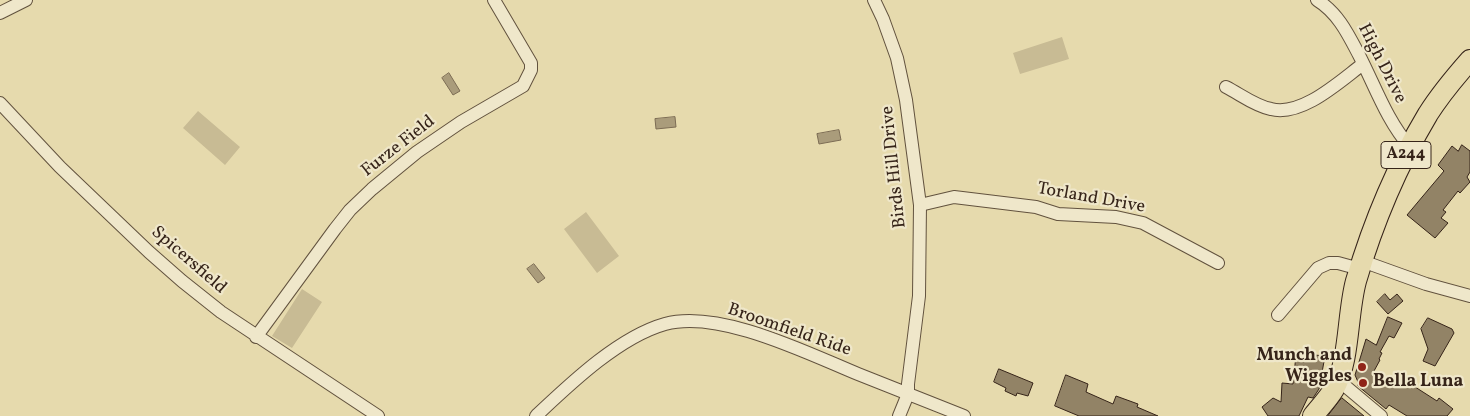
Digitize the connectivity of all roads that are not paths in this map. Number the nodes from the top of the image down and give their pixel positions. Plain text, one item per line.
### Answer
1 (26, 0) edge
2 (494, 0) edge
3 (874, 0) edge
4 (1317, 0) edge
5 (0, 13) edge
6 (1470, 60) edge
7 (1363, 64) junction
8 (1226, 87) dead end
9 (0, 104) edge
10 (1410, 147) junction
11 (920, 205) junction
12 (1218, 263) dead end
13 (1361, 265) junction
14 (1470, 296) edge
15 (1278, 315) dead end
16 (256, 337) junction
17 (1338, 380) junction
18 (908, 394) junction
19 (378, 416) edge
20 (536, 416) edge
21 (899, 416) edge
22 (964, 416) edge
23 (1313, 416) edge
24 (1381, 416) edge

1 - 5 street
2 - 16 street, Furze Field
3 - 11 street, Birds Hill Drive
4 - 7 street, High Drive
6 - 10 main road, A244
7 - 8 street
7 - 10 street, High Drive
9 - 16 street, Spicersfield
10 - 13 main road, A244
11 - 12 street, Torland Drive
11 - 18 street, Birds Hill Drive
13 - 14 street
13 - 15 street
13 - 17 main road, A244
16 - 19 street, Spicersfield
17 - 23 main road, A244
17 - 24 street
18 - 20 street, Broomfield Ride
18 - 21 street, Birds Hill Drive
18 - 22 street, Broomfield Ride

